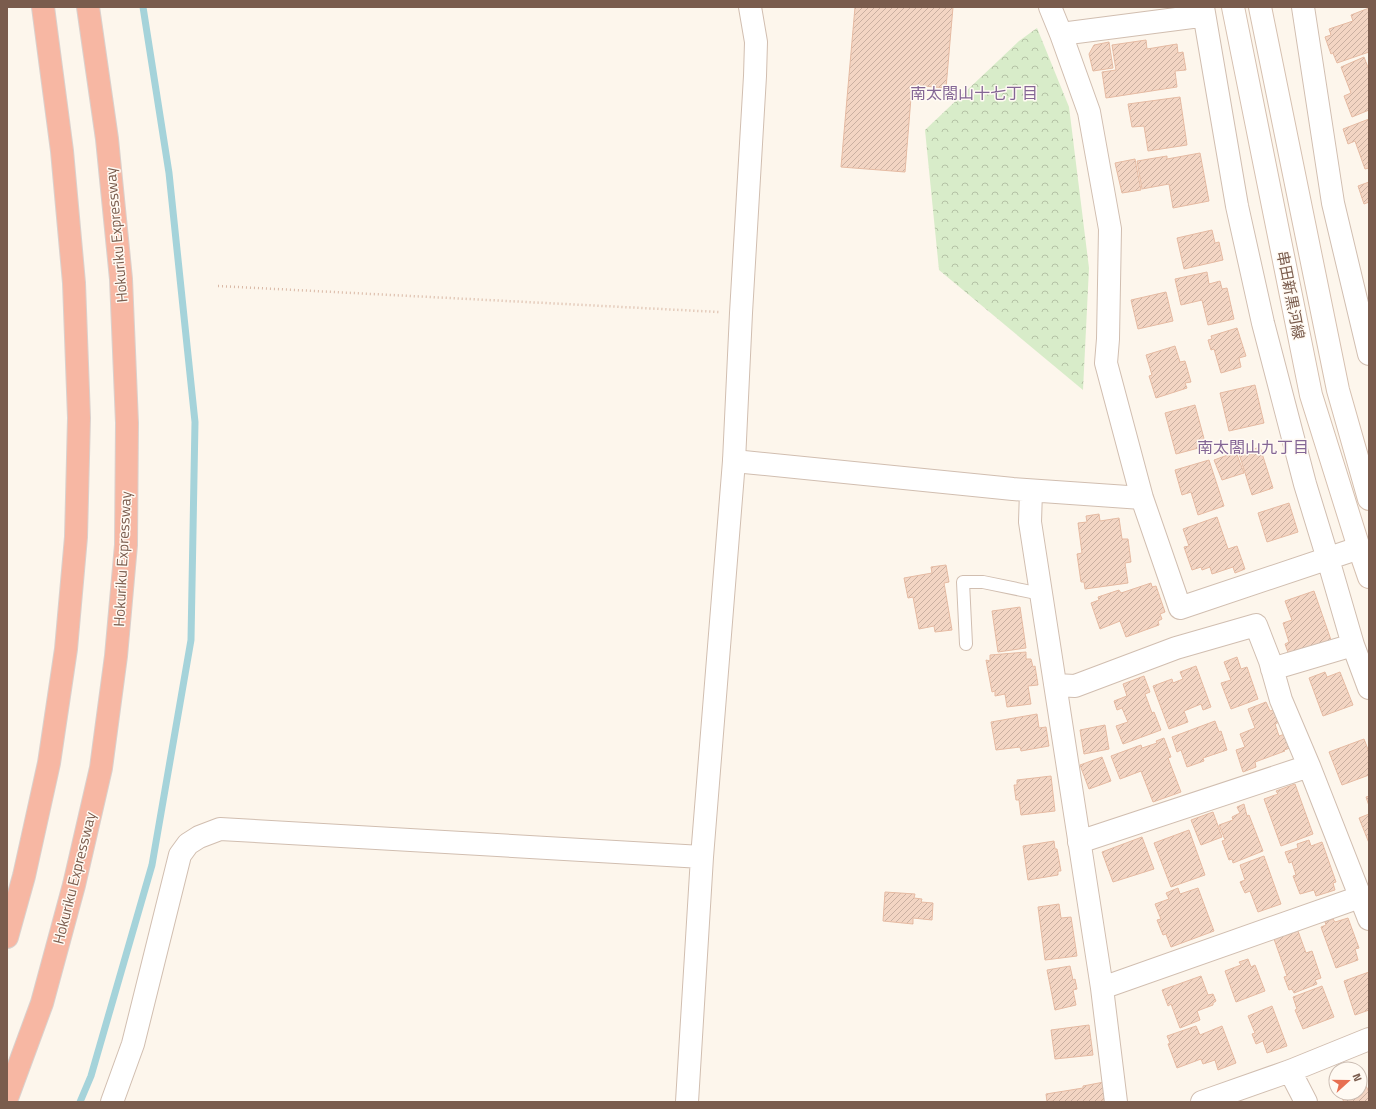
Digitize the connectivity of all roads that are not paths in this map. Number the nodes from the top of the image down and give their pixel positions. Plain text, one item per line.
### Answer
1 (43, 7) edge
2 (88, 7) edge
3 (750, 7) edge
4 (1050, 7) edge
5 (1233, 7) edge
6 (1260, 7) edge
7 (1303, 7) edge
8 (1203, 12) edge
9 (1062, 34) junction
10 (1369, 354) edge
11 (734, 461) junction
12 (1031, 491) junction
13 (1142, 498) junction
14 (1369, 499) edge
15 (1364, 546) edge
16 (1328, 559) junction
17 (1369, 577) edge
18 (1041, 594) junction
19 (966, 644) dead end
20 (1353, 645) junction
21 (1272, 670) junction
22 (1055, 685) junction
23 (1369, 688) edge
24 (1309, 766) junction
25 (1079, 842) junction
26 (702, 857) junction
27 (1360, 897) junction
28 (1369, 919) edge
29 (7, 937) edge
30 (1102, 988) junction
31 (1369, 1039) edge
32 (1290, 1071) junction
33 (7, 1098) edge
34 (112, 1102) edge
35 (687, 1102) edge
36 (1116, 1102) edge
37 (1202, 1102) edge
38 (1306, 1102) edge

1 - 29 highway
2 - 33 highway, Hokuriku Expressway
3 - 11 street
4 - 9 street
5 - 15 street, 串田新黒河線
6 - 14 street, 串田新黒河線
7 - 10 street
8 - 9 street
8 - 16 street
9 - 13 street
11 - 12 street
11 - 26 street
12 - 13 street
12 - 18 street
13 - 16 street
15 - 16 street
15 - 17 street, 串田新黒河線
16 - 20 street
18 - 19 lane
18 - 22 street
20 - 21 street
20 - 23 street
21 - 22 street
21 - 24 street
22 - 25 street
24 - 25 street
24 - 27 street
25 - 30 street
26 - 34 street
26 - 35 street
27 - 28 street
27 - 30 street
30 - 36 street
31 - 32 street
32 - 37 street
32 - 38 street

